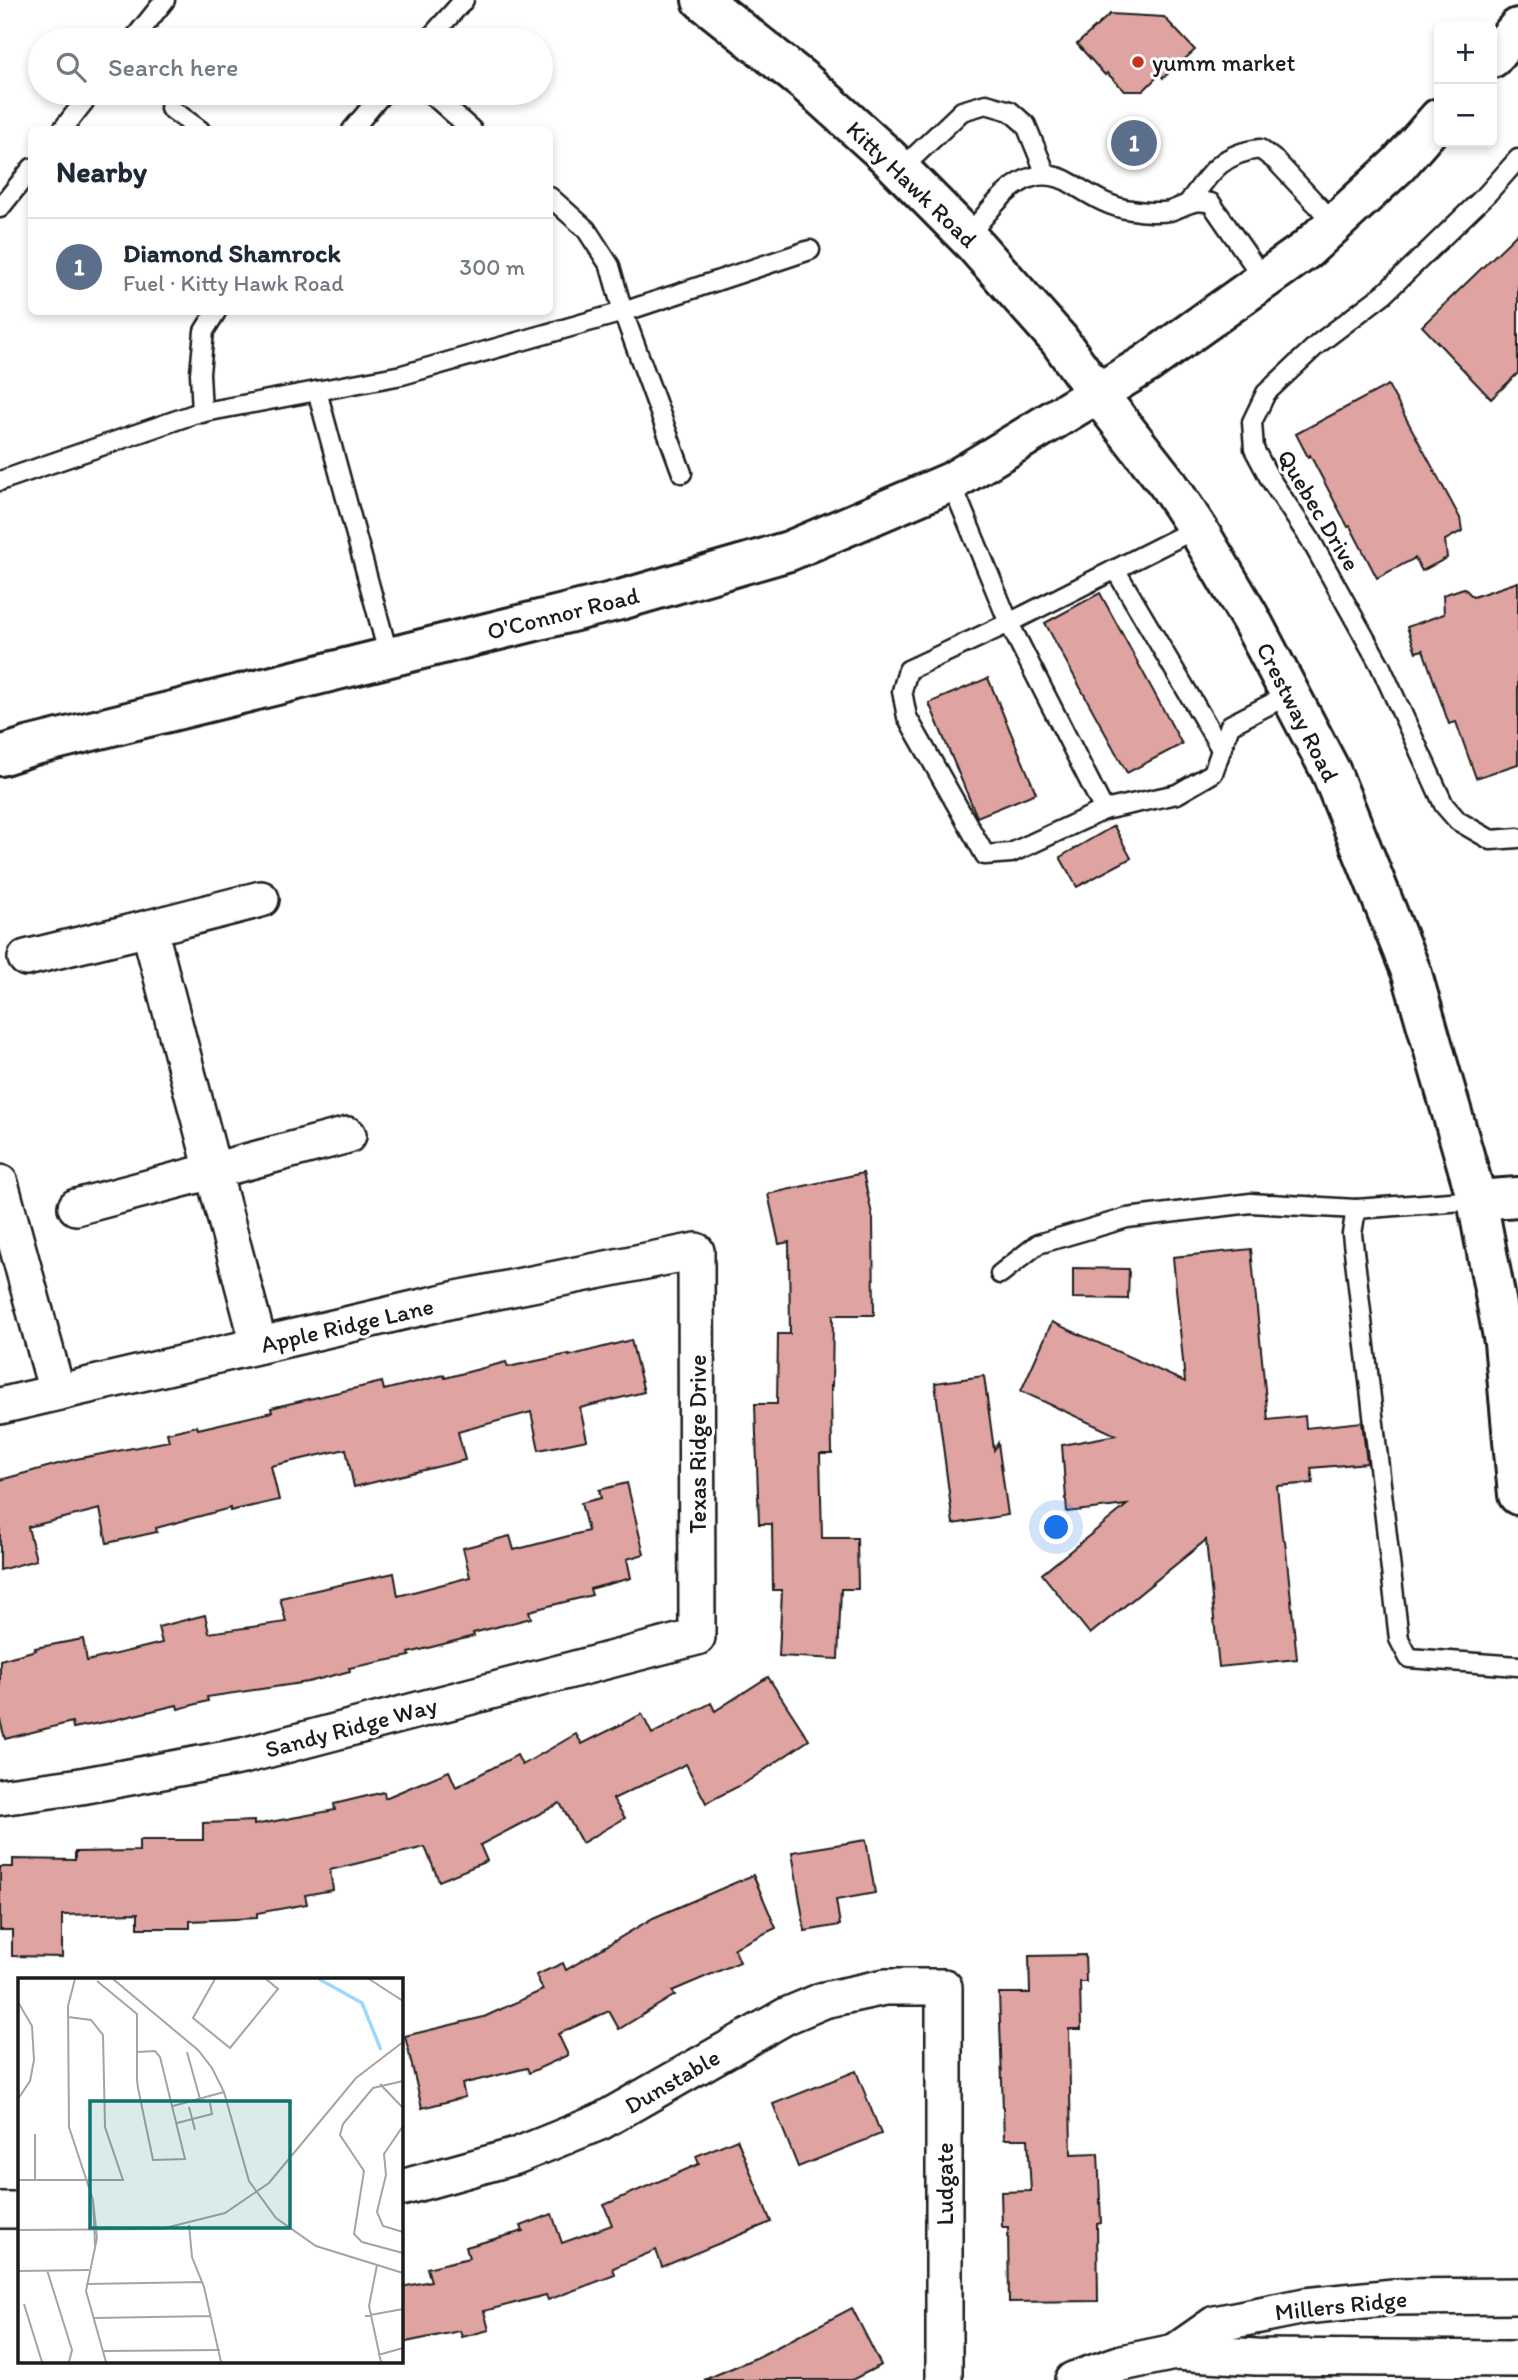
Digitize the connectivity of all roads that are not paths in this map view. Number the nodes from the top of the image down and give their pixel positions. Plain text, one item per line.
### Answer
1 (165, 0) edge
2 (464, 0) edge
3 (702, 0) edge
4 (143, 28) edge
5 (439, 28) edge
6 (1518, 28) edge
7 (1497, 52) edge
8 (82, 105) edge
9 (373, 105) edge
10 (444, 105) edge
11 (170, 108) dead end
12 (1434, 124) edge
13 (65, 126) edge
14 (195, 126) edge
15 (355, 126) edge
16 (467, 126) edge
17 (1518, 159) edge
18 (900, 170) junction
19 (28, 173) edge
20 (1046, 174) junction
21 (553, 200) edge
22 (1189, 202) junction
23 (0, 208) edge
24 (1335, 224) junction
25 (967, 237) junction
26 (810, 250) dead end
27 (1265, 281) junction
28 (623, 312) junction
29 (214, 315) edge
30 (317, 391) junction
31 (1097, 393) junction
32 (202, 413) junction
33 (682, 473) dead end
34 (0, 481) edge
35 (951, 482) junction
36 (1197, 527) junction
37 (1115, 569) junction
38 (1009, 623) junction
39 (389, 657) junction
40 (1290, 694) junction
41 (1221, 749) junction
42 (0, 756) edge
43 (1104, 810) junction
44 (1518, 838) edge
45 (261, 899) dead end
46 (149, 928) junction
47 (26, 958) dead end
48 (348, 1135) dead end
49 (213, 1171) junction
50 (0, 1183) edge
51 (1518, 1196) edge
52 (1477, 1200) junction
53 (76, 1207) dead end
54 (1356, 1209) junction
55 (696, 1251) joint
56 (1000, 1274) dead end
57 (259, 1345) junction
58 (1512, 1360) edge
59 (57, 1392) junction
60 (0, 1406) edge
61 (1518, 1495) edge
62 (697, 1637) joint
63 (1518, 1666) edge
64 (0, 1797) edge
65 (944, 1987) joint
66 (402, 2188) edge
67 (0, 2210) edge
68 (18, 2210) edge
69 (1518, 2296) edge
70 (1374, 2299) junction
71 (1175, 2352) junction
72 (1375, 2358) junction
73 (1518, 2359) edge
74 (1256, 2369) edge
75 (944, 2380) edge
76 (1073, 2380) edge

1 - 4 lane
2 - 5 lane
3 - 18 main road, Kitty Hawk Road
6 - 7 main road
8 - 13 lane
9 - 15 lane
10 - 16 lane
11 - 14 lane
12 - 24 main road
17 - 44 lane, Quebec Drive
18 - 20 lane
18 - 25 main road, Kitty Hawk Road
19 - 23 lane
20 - 22 lane
20 - 25 lane
21 - 28 lane
22 - 24 lane
22 - 27 lane
24 - 27 main road
25 - 31 main road, Kitty Hawk Road
26 - 28 lane
27 - 31 main road
28 - 30 lane
28 - 33 lane
29 - 32 lane
30 - 32 lane
30 - 39 lane
31 - 35 main road, O'Connor Road
31 - 36 main road, Crestway Road
32 - 34 lane
35 - 38 lane
35 - 39 main road, O'Connor Road
36 - 37 lane
36 - 40 main road, Crestway Road
37 - 38 lane
37 - 41 lane
38 - 43 lane
38 - 43 lane
39 - 42 main road, O'Connor Road
40 - 41 lane
40 - 52 main road, Crestway Road
41 - 43 lane
45 - 46 street
46 - 47 street
46 - 49 street
48 - 49 street
49 - 53 street
49 - 57 street
50 - 59 street
51 - 52 main road
52 - 54 lane
52 - 58 main road, Crestway Road
54 - 56 lane
54 - 63 lane
55 - 57 street, Apple Ridge Lane
55 - 62 street, Texas Ridge Drive
57 - 59 street, Apple Ridge Lane
58 - 61 main road, Crestway Road
59 - 60 street, Apple Ridge Lane
62 - 64 street, Sandy Ridge Way
65 - 66 street, Dunstable
65 - 75 street, Ludgate
67 - 68 street
69 - 70 street, Millers Ridge
70 - 71 street, Millers Ridge
70 - 72 street
71 - 74 street, Millers Ridge
71 - 76 street, Millers Ridge
72 - 73 street, Millers Ridge
72 - 74 street, Millers Ridge

